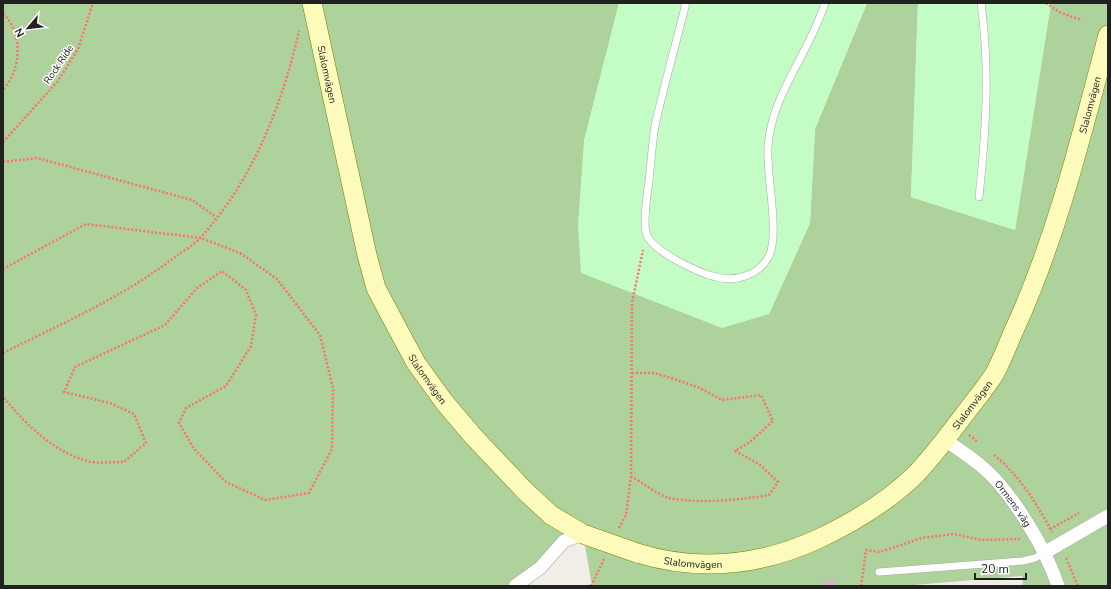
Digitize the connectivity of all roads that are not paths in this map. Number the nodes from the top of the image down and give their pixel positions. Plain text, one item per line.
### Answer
1 (312, 3) edge
2 (686, 3) edge
3 (826, 3) edge
4 (981, 3) edge
5 (1108, 35) edge
6 (979, 196) dead end
7 (945, 440) junction
8 (1108, 516) edge
9 (583, 534) junction
10 (1044, 553) junction
11 (879, 572) dead end
12 (515, 586) edge
13 (1058, 586) edge

1 - 9 street, Slalomvägen
2 - 3 lane
4 - 6 lane
5 - 7 street, Slalomvägen
7 - 9 street, Slalomvägen, bridge
7 - 10 street, Ormens väg
8 - 10 street
9 - 12 street
10 - 11 lane
10 - 13 street, Ormens väg

